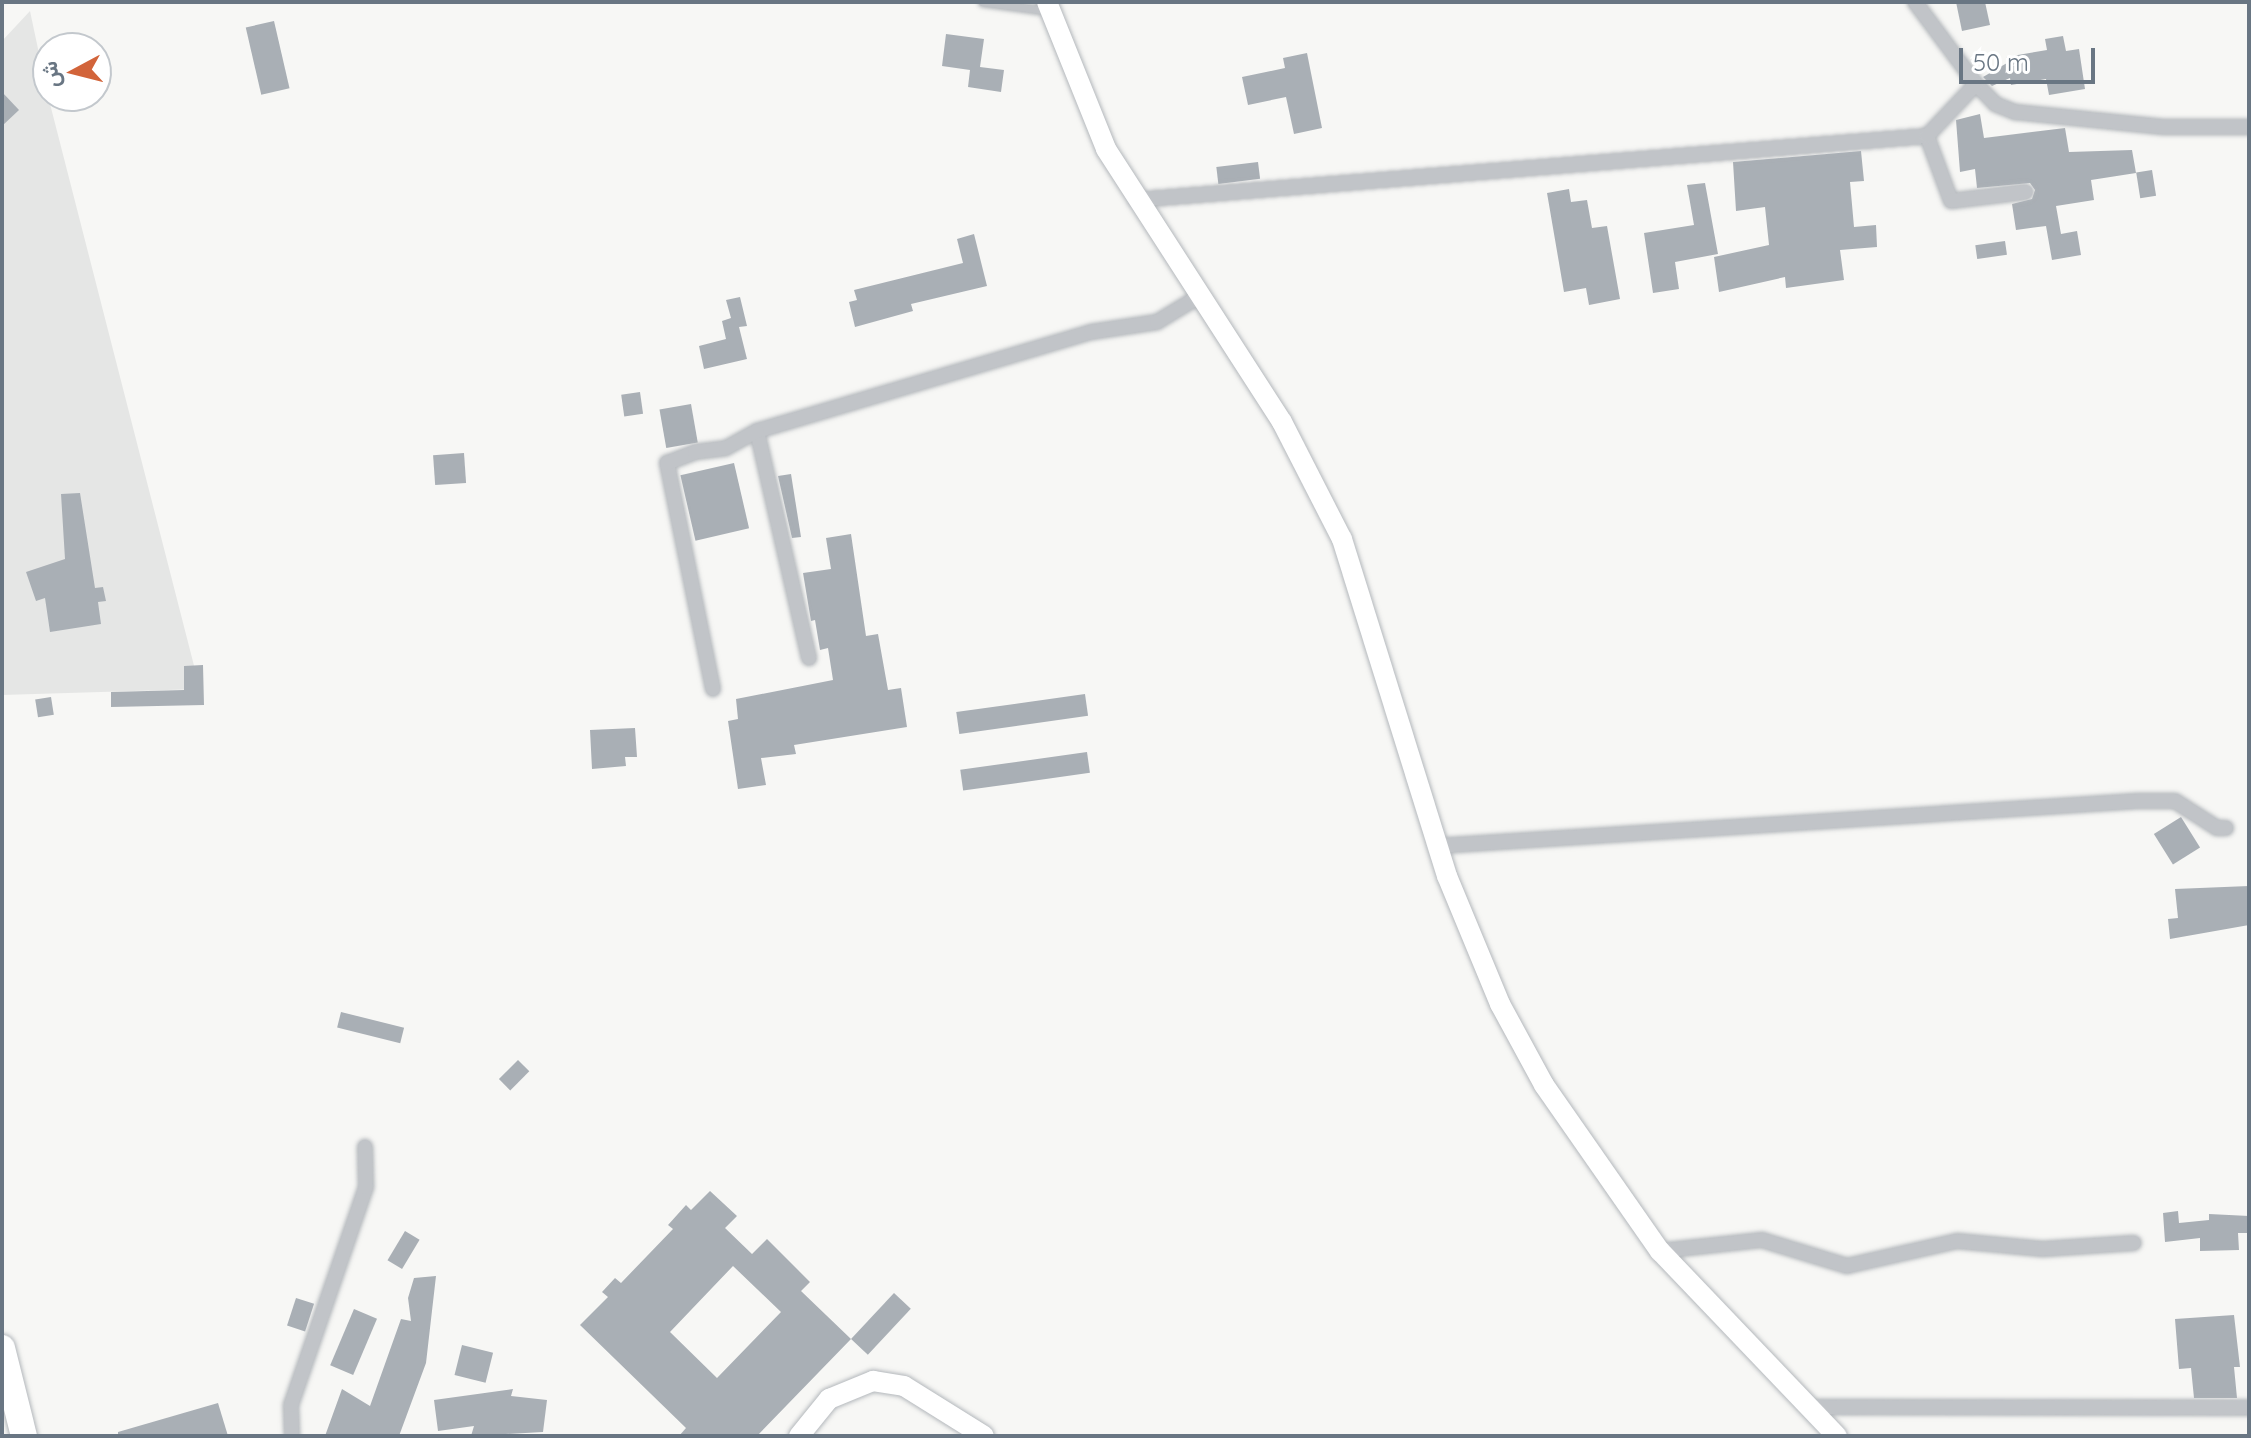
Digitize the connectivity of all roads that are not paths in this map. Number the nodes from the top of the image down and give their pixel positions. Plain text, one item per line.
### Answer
1 (982, 2) edge
2 (1915, 2) edge
3 (1048, 6) edge
4 (1976, 84) junction
5 (2249, 127) edge
6 (1927, 136) junction
7 (2025, 192) dead end
8 (1135, 200) junction
9 (1200, 296) junction
10 (757, 431) junction
11 (809, 658) dead end
12 (713, 689) dead end
13 (2226, 828) dead end
14 (1437, 846) junction
15 (365, 1147) dead end
16 (2134, 1243) dead end
17 (1660, 1251) junction
18 (2, 1348) edge
19 (1811, 1407) junction
20 (2249, 1408) edge
21 (24, 1436) edge
22 (292, 1436) edge
23 (799, 1436) edge
24 (984, 1436) edge
25 (1837, 1436) edge

1 - 3 lane
2 - 4 street
3 - 8 main road
4 - 5 street
4 - 6 street
6 - 7 street
6 - 8 street
8 - 9 main road
9 - 10 street
9 - 14 main road
10 - 11 street
10 - 12 street
13 - 14 street
14 - 17 main road
15 - 22 street
16 - 17 street
17 - 19 main road
18 - 21 highway
19 - 20 street
19 - 25 main road
23 - 24 main road

